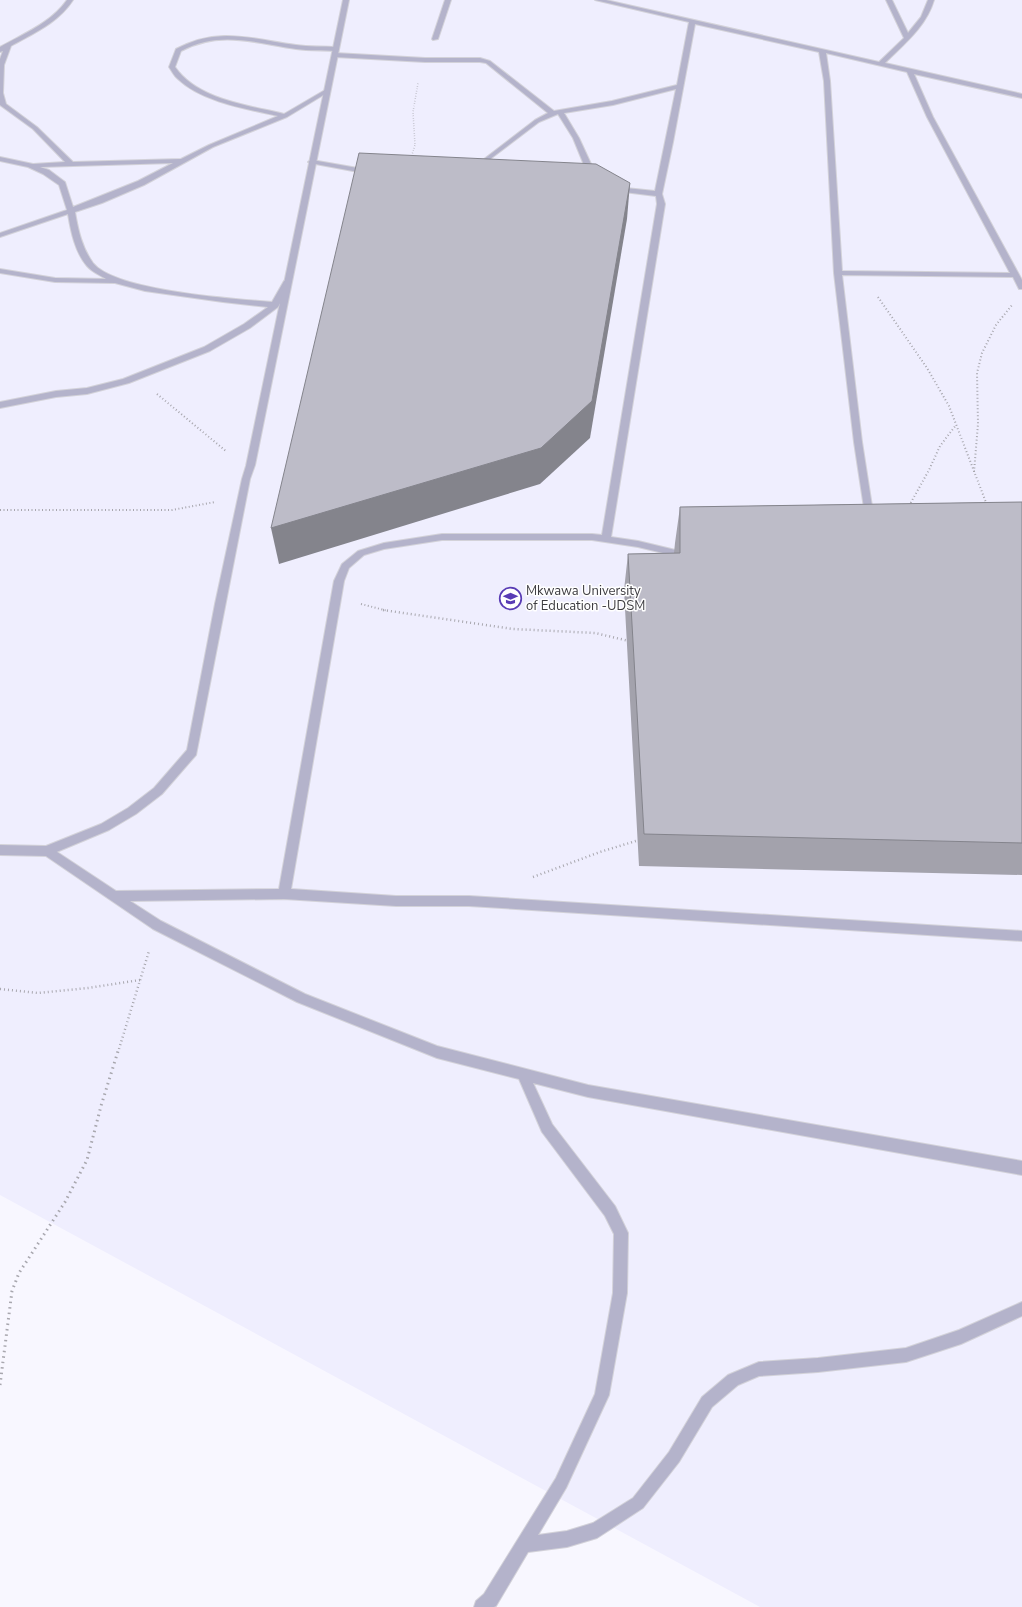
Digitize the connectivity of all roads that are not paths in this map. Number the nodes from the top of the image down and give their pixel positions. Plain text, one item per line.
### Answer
1 (70, 0) edge
2 (346, 0) edge
3 (448, 0) edge
4 (598, 0) edge
5 (889, 0) edge
6 (931, 0) edge
7 (692, 22) junction
8 (908, 38) junction
9 (435, 39) dead end
10 (8, 45) junction
11 (0, 50) edge
12 (822, 51) junction
13 (335, 52) junction
14 (880, 64) junction
15 (910, 71) junction
16 (680, 86) junction
17 (327, 91) junction
18 (0, 93) edge
19 (1022, 96) edge
20 (556, 112) junction
21 (285, 116) junction
22 (0, 159) edge
23 (183, 161) junction
24 (312, 162) junction
25 (71, 164) junction
26 (30, 165) junction
27 (470, 173) edge
28 (402, 175) edge
29 (594, 181) edge
30 (605, 188) edge
31 (658, 194) junction
32 (71, 211) junction
33 (0, 235) edge
34 (0, 271) edge
35 (838, 273) junction
36 (1015, 275) junction
37 (115, 281) junction
38 (287, 283) junction
39 (1022, 287) edge
40 (275, 305) junction
41 (0, 405) edge
42 (870, 526) edge
43 (606, 540) junction
44 (700, 558) edge
45 (0, 850) edge
46 (47, 851) junction
47 (284, 894) junction
48 (112, 896) junction
49 (1022, 936) edge
50 (523, 1074) junction
51 (1022, 1168) edge
52 (1022, 1309) edge
53 (523, 1545) junction
54 (482, 1607) edge

1 - 10 street
2 - 13 street
3 - 9 street
4 - 7 street
5 - 8 street
6 - 8 street
7 - 12 street
7 - 16 street
8 - 14 street
10 - 11 street
10 - 18 street
12 - 14 street
12 - 35 street
13 - 17 street
13 - 20 street
13 - 21 street
14 - 15 street
15 - 19 street
15 - 36 street
16 - 20 street
16 - 31 street
17 - 21 street
17 - 24 street
18 - 25 street
20 - 27 street
20 - 29 street
21 - 23 street
22 - 26 street
23 - 25 street
23 - 32 street
24 - 28 street
24 - 38 street
25 - 26 street
26 - 32 street
30 - 31 street
31 - 43 street
32 - 33 street
32 - 37 street
34 - 37 street
35 - 36 street
35 - 42 street
36 - 39 street
37 - 40 street
38 - 40 street
38 - 46 street
40 - 41 street
43 - 44 street
43 - 47 street
45 - 46 street
46 - 48 street
47 - 48 street
47 - 49 street
48 - 50 street
50 - 51 street
50 - 53 street
52 - 53 street
53 - 54 street

